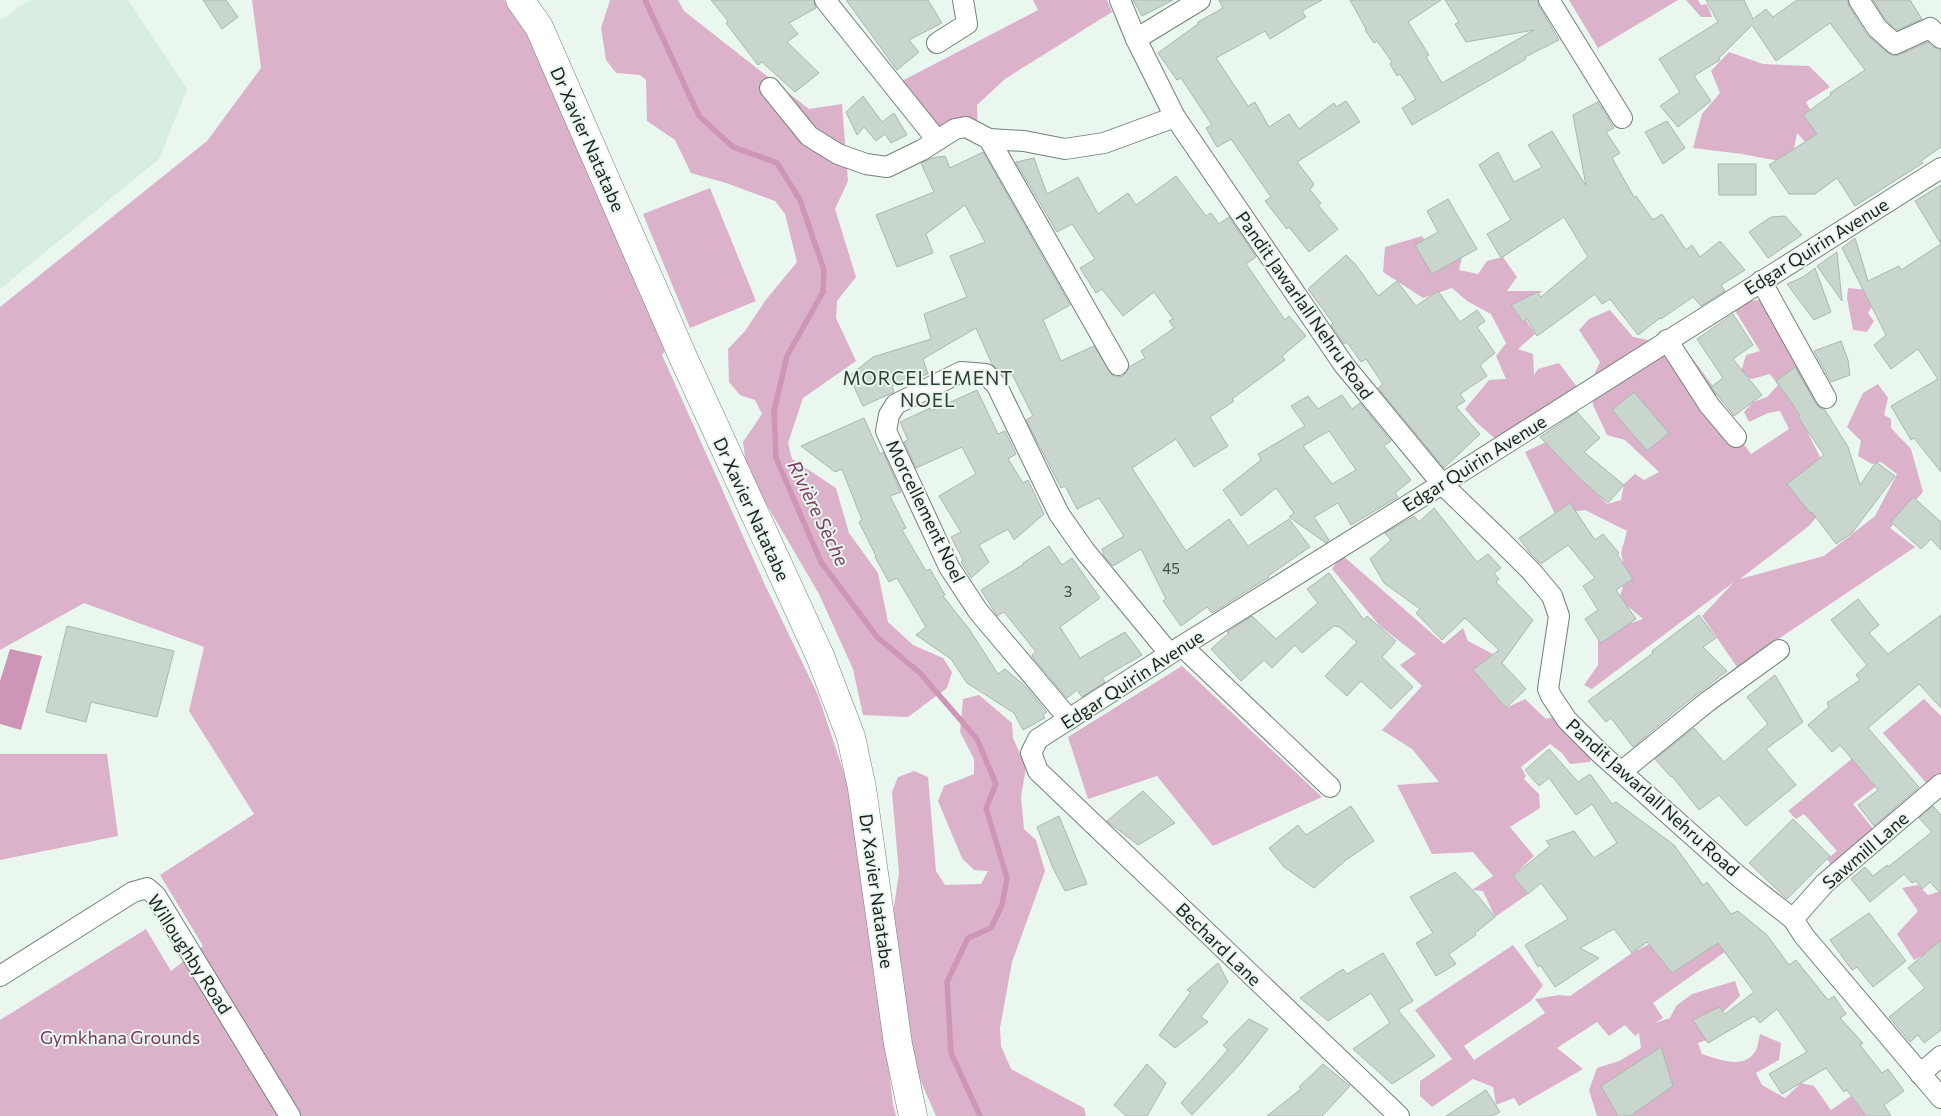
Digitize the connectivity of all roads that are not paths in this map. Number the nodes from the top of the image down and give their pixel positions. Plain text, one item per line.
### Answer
1 (520, 0) edge
2 (825, 0) edge
3 (963, 0) edge
4 (1120, 0) edge
5 (1200, 0) edge
6 (1549, 0) edge
7 (1858, 0) edge
8 (1941, 38) edge
9 (1136, 39) junction
10 (937, 43) dead end
11 (770, 88) dead end
12 (1175, 118) junction
13 (1622, 118) dead end
14 (989, 139) junction
15 (937, 140) junction
16 (1941, 168) edge
17 (1761, 281) junction
18 (1667, 340) junction
19 (1118, 364) dead end
20 (1826, 398) dead end
21 (1736, 437) dead end
22 (1442, 484) junction
23 (1175, 650) junction
24 (1779, 650) dead end
25 (1069, 719) junction
26 (1038, 771) joint
27 (1621, 772) junction
28 (1941, 784) edge
29 (1330, 787) dead end
30 (1793, 919) junction
31 (0, 976) edge
32 (898, 1044) junction
33 (1941, 1056) edge
34 (1920, 1074) junction
35 (1941, 1098) edge
36 (290, 1116) edge
37 (896, 1116) edge
38 (913, 1116) edge
39 (1399, 1116) edge

1 - 32 main road, Dr Xavier Natatabe
2 - 15 street
3 - 10 street
4 - 9 street, Pandit Jawarlall Nehru Road
5 - 9 street
6 - 13 street
7 - 8 street
9 - 12 street, Pandit Jawarlall Nehru Road
11 - 15 street
12 - 14 street
12 - 22 street, Pandit Jawarlall Nehru Road
14 - 15 street
14 - 19 street
16 - 17 street, Edgar Quirin Avenue
17 - 18 street, Edgar Quirin Avenue
17 - 20 street
18 - 21 street
18 - 22 street, Edgar Quirin Avenue
22 - 23 street, Edgar Quirin Avenue
22 - 27 street, Pandit Jawarlall Nehru Road
23 - 25 street, Edgar Quirin Avenue
23 - 25 street, Morcellement Noel
23 - 29 street, Morcellement Noel
24 - 27 street
25 - 26 street, Edgar Quirin Avenue
26 - 39 street, Bechard Lane
27 - 30 street, Pandit Jawarlall Nehru Road
28 - 30 street, Sawmill Lane
30 - 34 street, Pandit Jawarlall Nehru Road
31 - 36 street, Willoughby Road
32 - 37 main road
32 - 38 main road
33 - 34 street
34 - 35 street, Pandit Jawarlall Nehru Road

